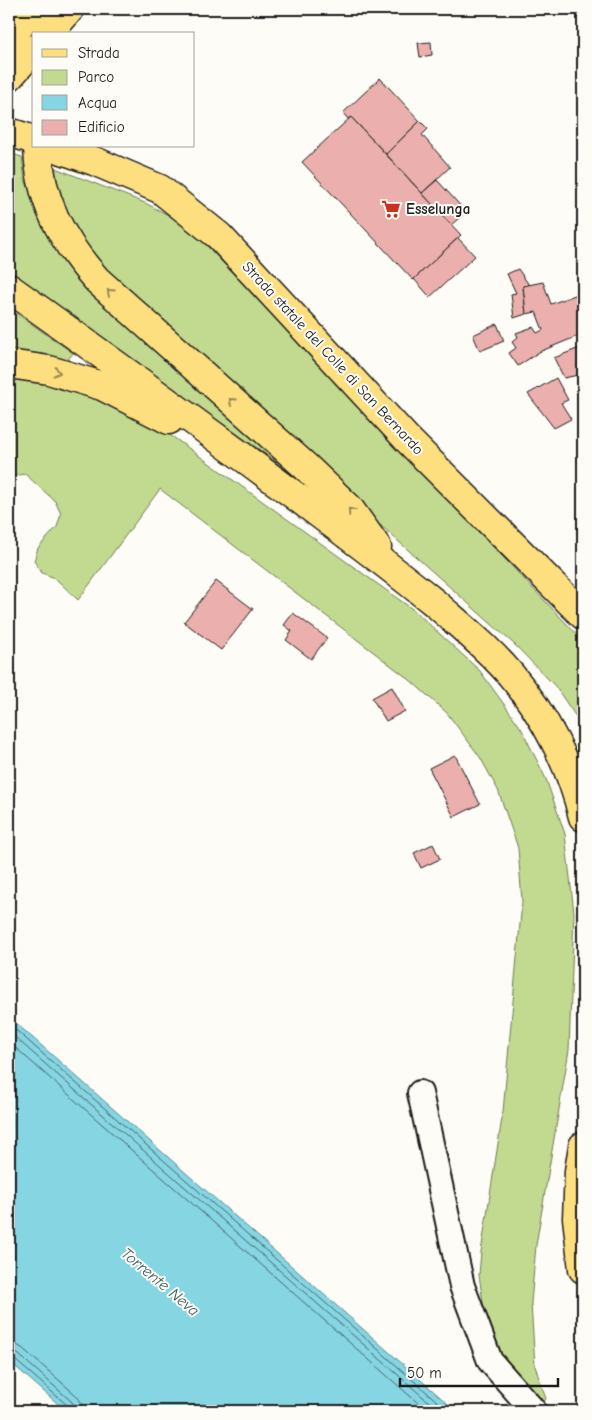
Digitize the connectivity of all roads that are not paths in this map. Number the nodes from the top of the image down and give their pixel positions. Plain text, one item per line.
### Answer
1 (34, 9) edge
2 (70, 9) edge
3 (92, 9) edge
4 (50, 32) edge
5 (74, 32) edge
6 (9, 38) edge
7 (32, 51) edge
8 (9, 77) edge
9 (9, 132) edge
10 (32, 139) edge
11 (38, 148) edge
12 (57, 148) edge
13 (9, 288) edge
14 (9, 364) edge
15 (228, 445) junction
16 (388, 565) junction
17 (583, 615) edge
18 (583, 817) edge
19 (420, 1093) dead end
20 (583, 1146) edge
21 (583, 1269) edge
22 (534, 1411) edge

1 - 6 main road
2 - 4 main road
3 - 5 main road
7 - 8 main road
9 - 10 main road
16 -> 11 main road
12 - 17 main road, Strada statale del Colle di San Bernardo
13 - 15 main road
14 -> 15 main road
15 - 16 main road
16 - 18 main road
19 - 22 lane
20 - 21 main road

